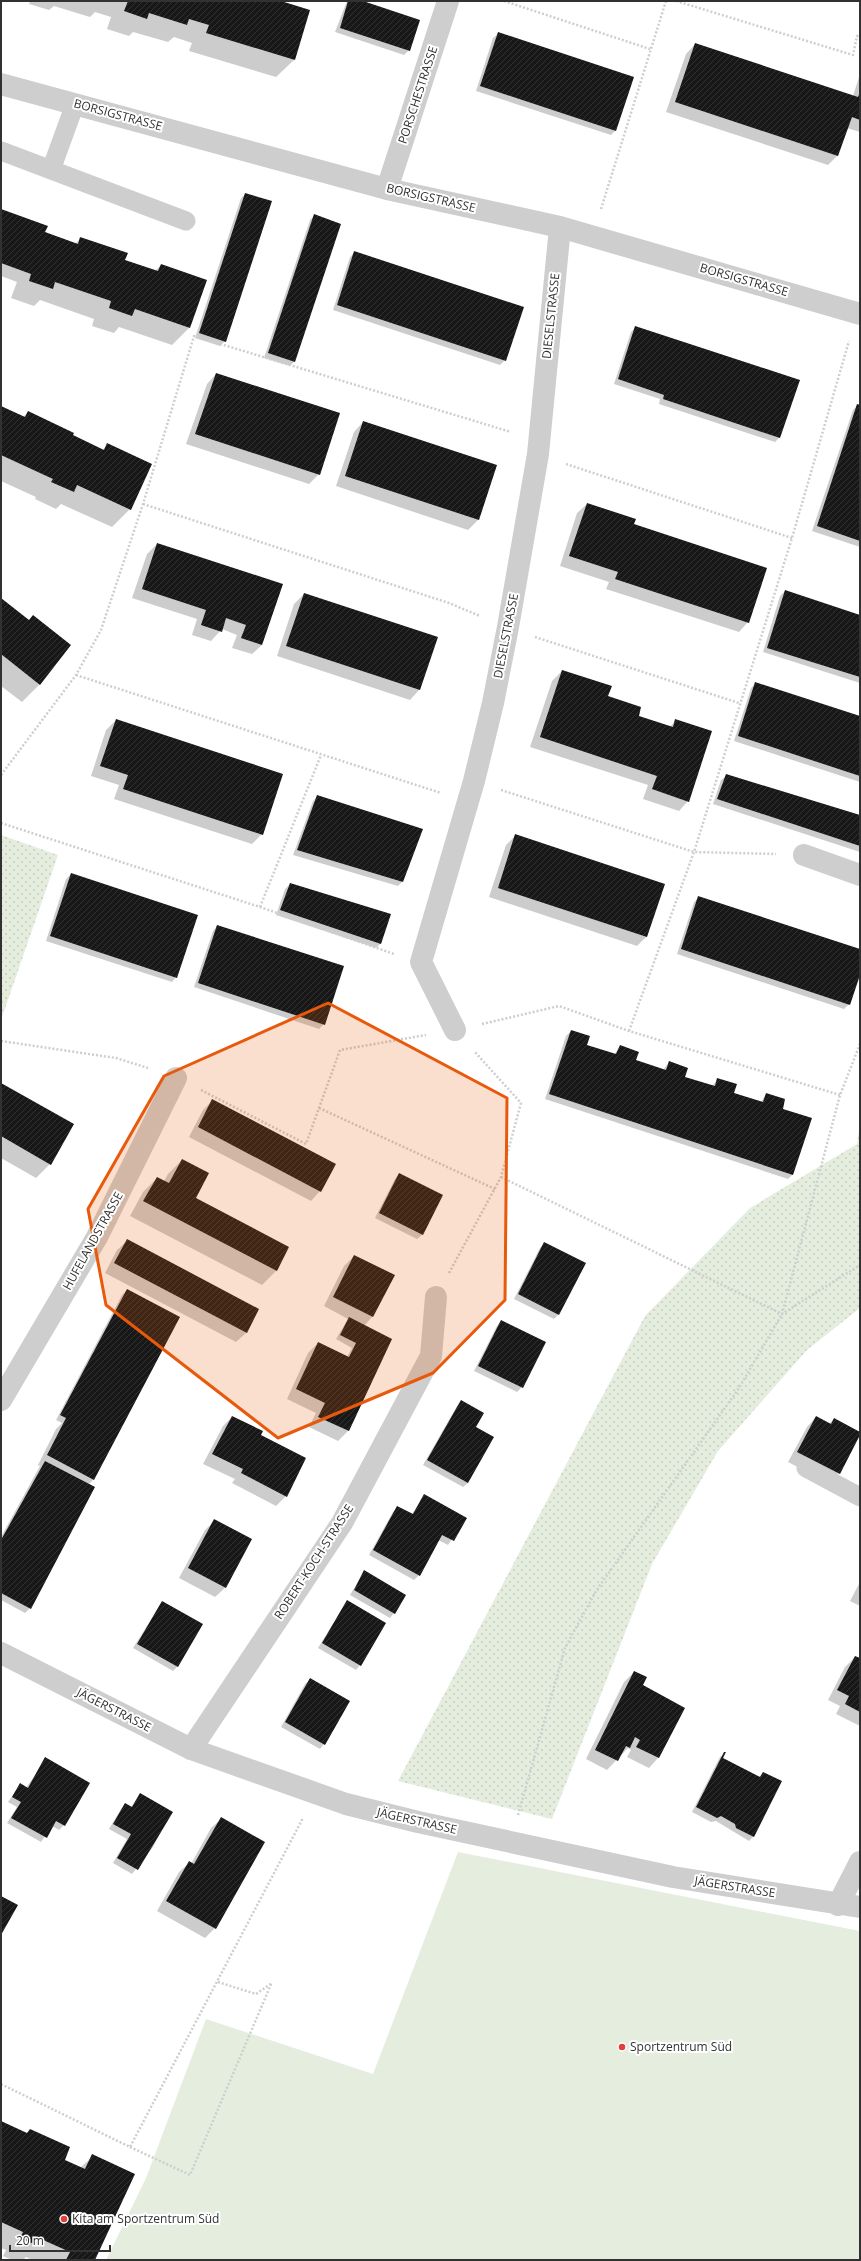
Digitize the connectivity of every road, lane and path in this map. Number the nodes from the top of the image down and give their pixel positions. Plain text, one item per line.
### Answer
1 (448, 1) edge
2 (504, 1) edge
3 (666, 1) edge
4 (676, 1) edge
5 (860, 37) edge
6 (650, 49) junction
7 (1, 84) edge
8 (75, 104) junction
9 (1, 151) edge
10 (51, 170) junction
11 (387, 189) junction
12 (186, 221) dead end
13 (560, 227) junction
14 (592, 236) junction
15 (858, 313) edge
16 (538, 448) junction
17 (143, 504) junction
18 (792, 538) junction
19 (508, 627) junction
20 (76, 675) junction
21 (739, 703) junction
22 (321, 755) junction
23 (1, 775) edge
24 (471, 792) junction
25 (1, 823) edge
26 (694, 852) junction
27 (804, 855) joint
28 (860, 875) edge
29 (260, 907) junction
30 (421, 962) junction
31 (455, 1030) junction
32 (629, 1030) junction
33 (1, 1041) edge
34 (860, 1044) edge
35 (176, 1078) junction
36 (840, 1095) junction
37 (319, 1108) junction
38 (501, 1177) junction
39 (495, 1189) junction
40 (860, 1265) edge
41 (436, 1297) joint
42 (782, 1314) junction
43 (1, 1400) edge
44 (806, 1468) dead end
45 (860, 1497) edge
46 (1, 1653) edge
47 (191, 1749) junction
48 (315, 1794) junction
49 (510, 1842) junction
50 (860, 1862) edge
51 (838, 1905) junction
52 (860, 1907) edge
53 (218, 1982) junction
54 (1, 2084) edge
55 (130, 2147) junction

1 - 11 street, PORSCHESTRASSE
2 - 6 path
3 - 6 path
4 - 5 path
6 - 14 path
7 - 8 street, BORSIGSTRASSE
8 - 10 lane
8 - 11 street, BORSIGSTRASSE
9 - 10 lane
10 - 12 lane
11 - 13 street, BORSIGSTRASSE
13 - 14 street, BORSIGSTRASSE
13 - 16 street, DIESELSTRASSE
14 - 15 street, BORSIGSTRASSE
15 - 18 path
16 - 17 path
16 - 18 path
16 - 19 street, DIESELSTRASSE
17 - 19 path
17 - 20 path
18 - 21 path
19 - 21 path
19 - 24 street, DIESELSTRASSE
20 - 22 path
20 - 23 path
21 - 26 path
22 - 24 path
22 - 29 path
24 - 26 path
24 - 30 street, DIESELSTRASSE
25 - 29 path
26 - 27 path
26 - 32 path
27 - 28 street
29 - 30 path
30 - 31 street
31 - 32 path
31 - 37 path
31 - 38 path
32 - 36 path
33 - 35 path
34 - 36 path
35 - 37 path
35 - 43 street, HUFELANDSTRASSE
36 - 42 path
37 - 39 path
38 - 39 path
38 - 42 path
39 - 41 path
40 - 42 path
41 - 47 street, ROBERT-KOCH-STRASSE
42 - 49 path
44 - 45 lane
46 - 47 street, JÄGERSTRASSE
47 - 48 street, JÄGERSTRASSE
48 - 49 street, JÄGERSTRASSE
48 - 53 path
49 - 51 street, JÄGERSTRASSE
50 - 51 street
51 - 52 street, JÄGERSTRASSE
53 - 55 path
53 - 55 path
54 - 55 path

